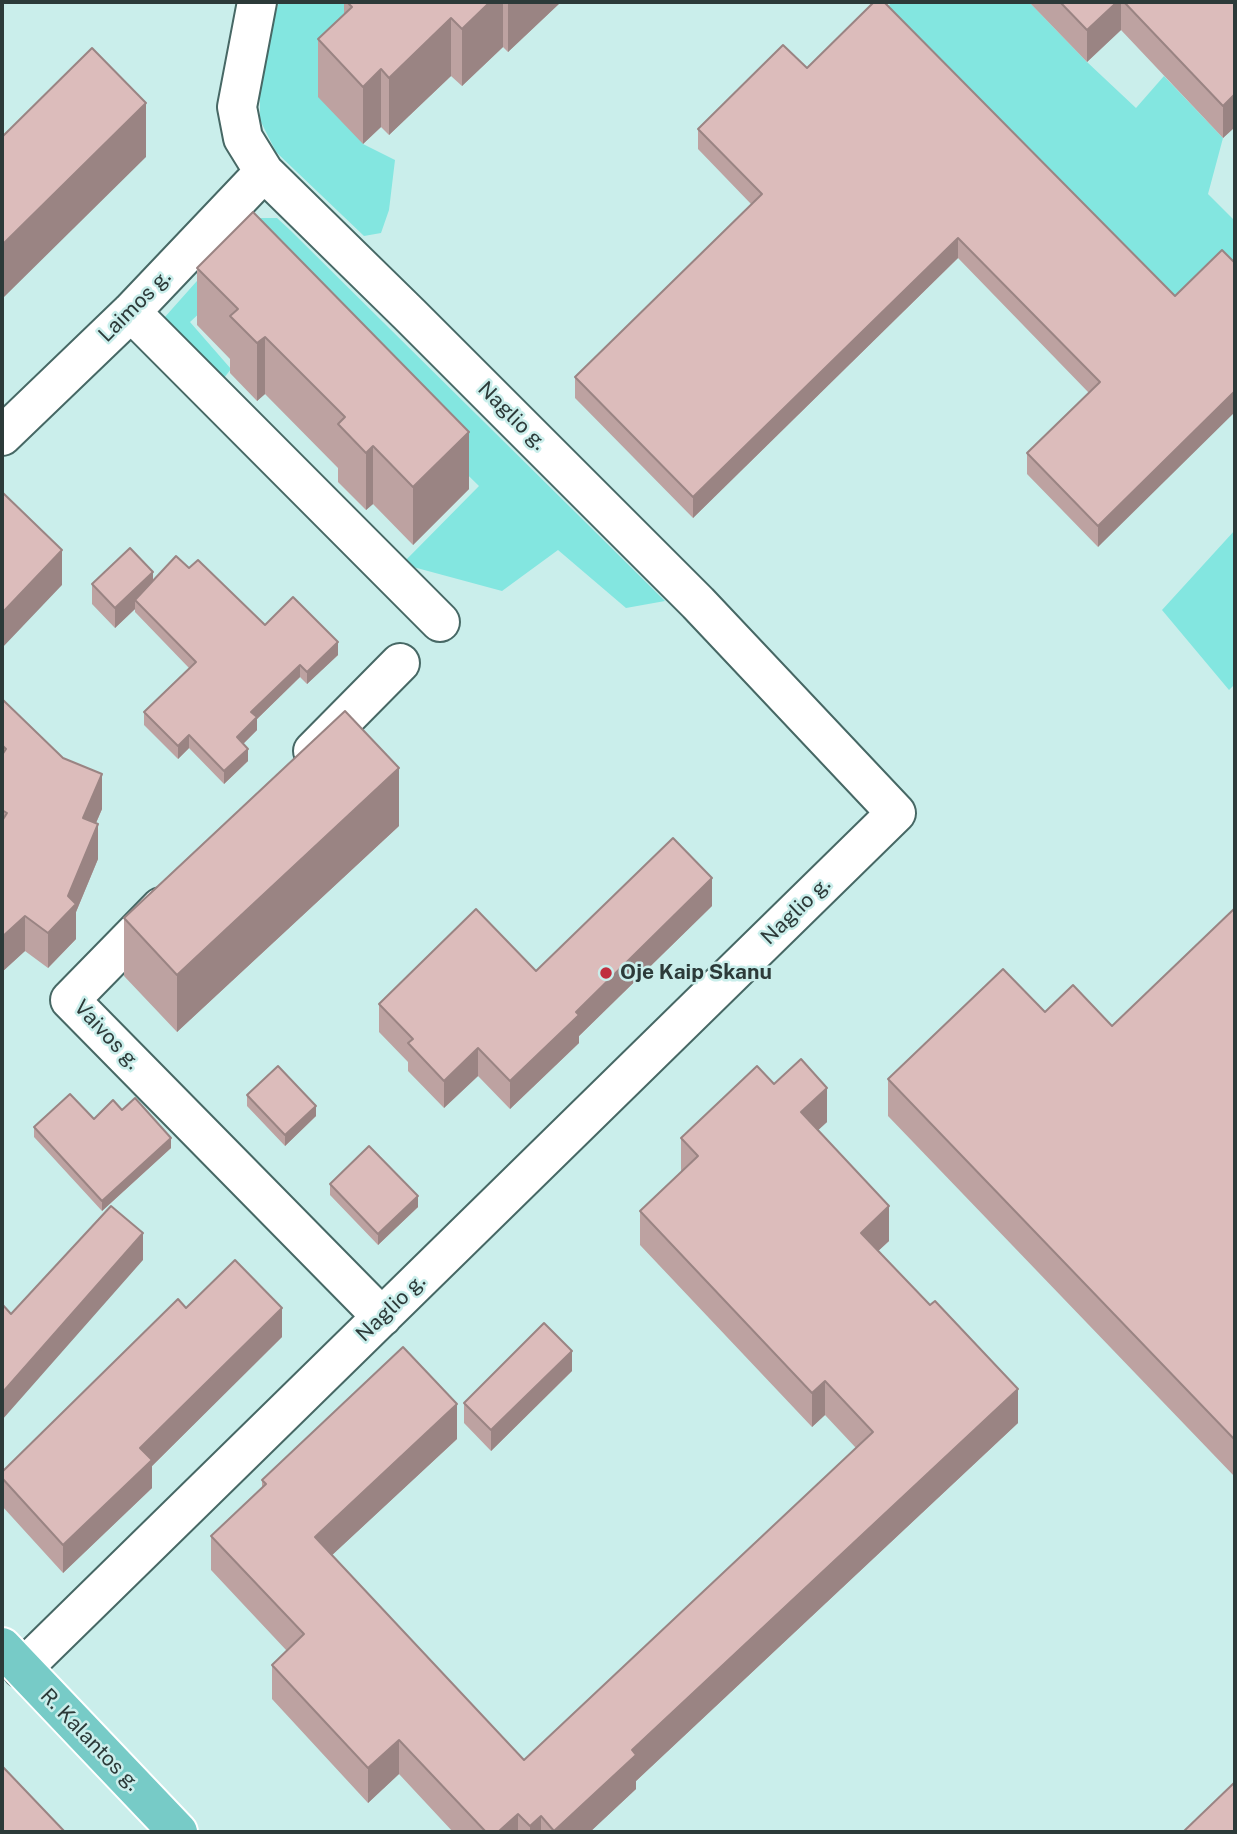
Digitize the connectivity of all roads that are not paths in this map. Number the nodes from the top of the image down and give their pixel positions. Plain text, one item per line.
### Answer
1 (257, 2) edge
2 (264, 172) junction
3 (131, 312) junction
4 (2, 436) edge
5 (440, 622) dead end
6 (400, 663) dead end
7 (290, 775) edge
8 (185, 882) edge
9 (382, 1317) junction
10 (12, 1658) edge
11 (178, 1832) edge

1 - 2 street
2 - 3 street, Laimos g.
2 - 9 street, Naglio g.
3 - 4 street, Laimos g.
3 - 5 street
6 - 7 street
8 - 9 street, Vaivos g.
9 - 10 street, Naglio g.
10 - 11 main road, R. Kalantos g.

